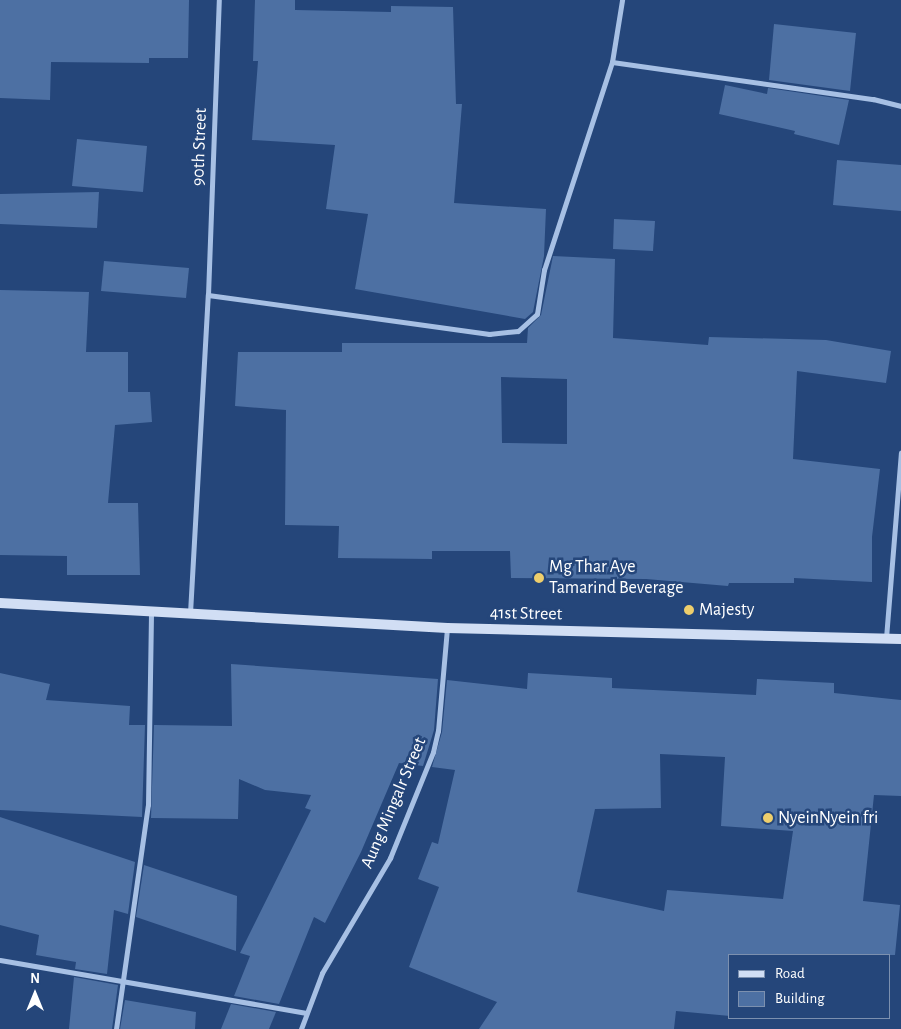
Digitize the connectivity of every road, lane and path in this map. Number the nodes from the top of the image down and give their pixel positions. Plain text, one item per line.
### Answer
1 (219, 0) edge
2 (622, 0) edge
3 (612, 62) junction
4 (901, 106) edge
5 (208, 294) junction
6 (901, 454) edge
7 (0, 603) edge
8 (151, 613) junction
9 (190, 613) junction
10 (447, 628) junction
11 (886, 638) junction
12 (901, 639) edge
13 (0, 960) edge
14 (123, 980) junction
15 (306, 1013) junction
16 (116, 1029) edge
17 (301, 1029) edge

1 - 5 street, 90th Street
2 - 3 street
3 - 4 street
3 - 5 street
5 - 9 street, 90th Street
6 - 11 street
7 - 8 main road, 41st Street
8 - 9 main road, 41st Street
8 - 14 street
9 - 10 main road, 41st Street
10 - 11 main road, 41st Street
10 - 15 street, Aung Mingalr Street
11 - 12 main road, 41st Street
13 - 14 street
14 - 15 street
14 - 16 street
15 - 17 street, Aung Mingalr Street

